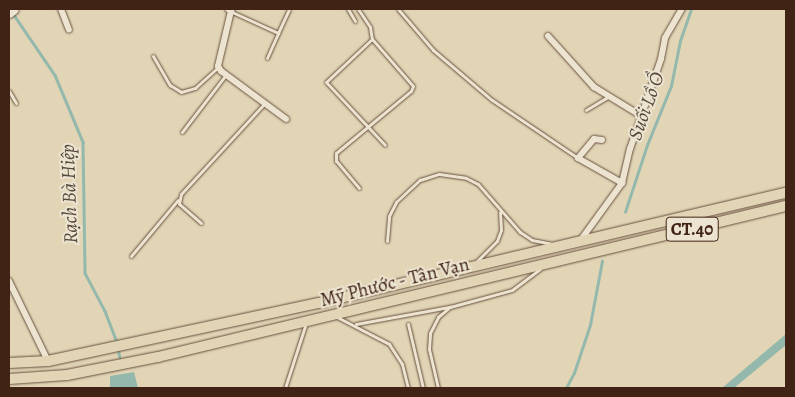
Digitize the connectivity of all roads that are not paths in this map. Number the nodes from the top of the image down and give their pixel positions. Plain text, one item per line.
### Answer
1 (14, 9) edge
2 (61, 9) edge
3 (289, 9) edge
4 (348, 9) edge
5 (358, 9) edge
6 (398, 9) edge
7 (682, 9) edge
8 (230, 10) edge
9 (9, 13) edge
10 (356, 20) dead end
11 (69, 30) dead end
12 (278, 33) junction
13 (548, 36) dead end
14 (372, 38) junction
15 (153, 56) dead end
16 (267, 58) dead end
17 (218, 66) junction
18 (225, 76) junction
19 (9, 91) edge
20 (608, 97) junction
21 (16, 103) dead end
22 (264, 104) junction
23 (586, 110) dead end
24 (643, 118) junction
25 (286, 119) dead end
26 (368, 126) junction
27 (182, 132) dead end
28 (602, 140) dead end
29 (384, 145) dead end
30 (578, 158) junction
31 (622, 184) junction
32 (359, 188) dead end
33 (786, 193) edge
34 (179, 200) junction
35 (786, 206) edge
36 (500, 209) junction
37 (201, 224) dead end
38 (387, 241) dead end
39 (580, 241) junction
40 (564, 244) junction
41 (130, 256) dead end
42 (544, 264) junction
43 (469, 267) junction
44 (9, 281) edge
45 (450, 307) junction
46 (334, 315) junction
47 (306, 322) junction
48 (353, 324) junction
49 (408, 324) dead end
50 (48, 361) junction
51 (9, 363) edge
52 (9, 379) edge
53 (284, 388) edge
54 (408, 388) edge
55 (423, 388) edge
56 (438, 388) edge

1 - 9 main road
2 - 11 street
3 - 12 lane
4 - 10 lane
5 - 14 lane
6 - 30 lane
7 - 24 street
8 - 12 lane
8 - 17 street
12 - 16 lane
13 - 20 street
14 - 26 lane
14 - 26 lane
15 - 17 lane
17 - 18 street
18 - 22 street
18 - 27 lane
19 - 21 lane
20 - 23 lane
20 - 24 street
22 - 25 street
22 - 34 lane
24 - 31 street
26 - 29 lane
26 - 32 lane
28 - 30 street
30 - 31 street
31 - 39 street
33 - 39 main road, Mỹ Phước - Tân Vạn / CT.40
34 - 37 lane
34 - 41 lane
35 - 42 main road, Mỹ Phước - Tân Vạn / CT.40
36 - 38 lane
36 - 40 lane
36 - 43 lane
39 - 40 main road, Mỹ Phước - Tân Vạn
40 - 43 main road, Mỹ Phước - Tân Vạn
42 - 45 lane
42 - 46 main road, Mỹ Phước - Tân Vạn
43 - 50 main road, Mỹ Phước - Tân Vạn
44 - 50 street
45 - 48 lane
45 - 56 lane
46 - 47 main road, Mỹ Phước - Tân Vạn
46 - 48 lane
47 - 52 main road, Mỹ Phước - Tân Vạn
47 - 53 lane
48 - 54 lane
49 - 55 lane
50 - 51 main road, Mỹ Phước - Tân Vạn

